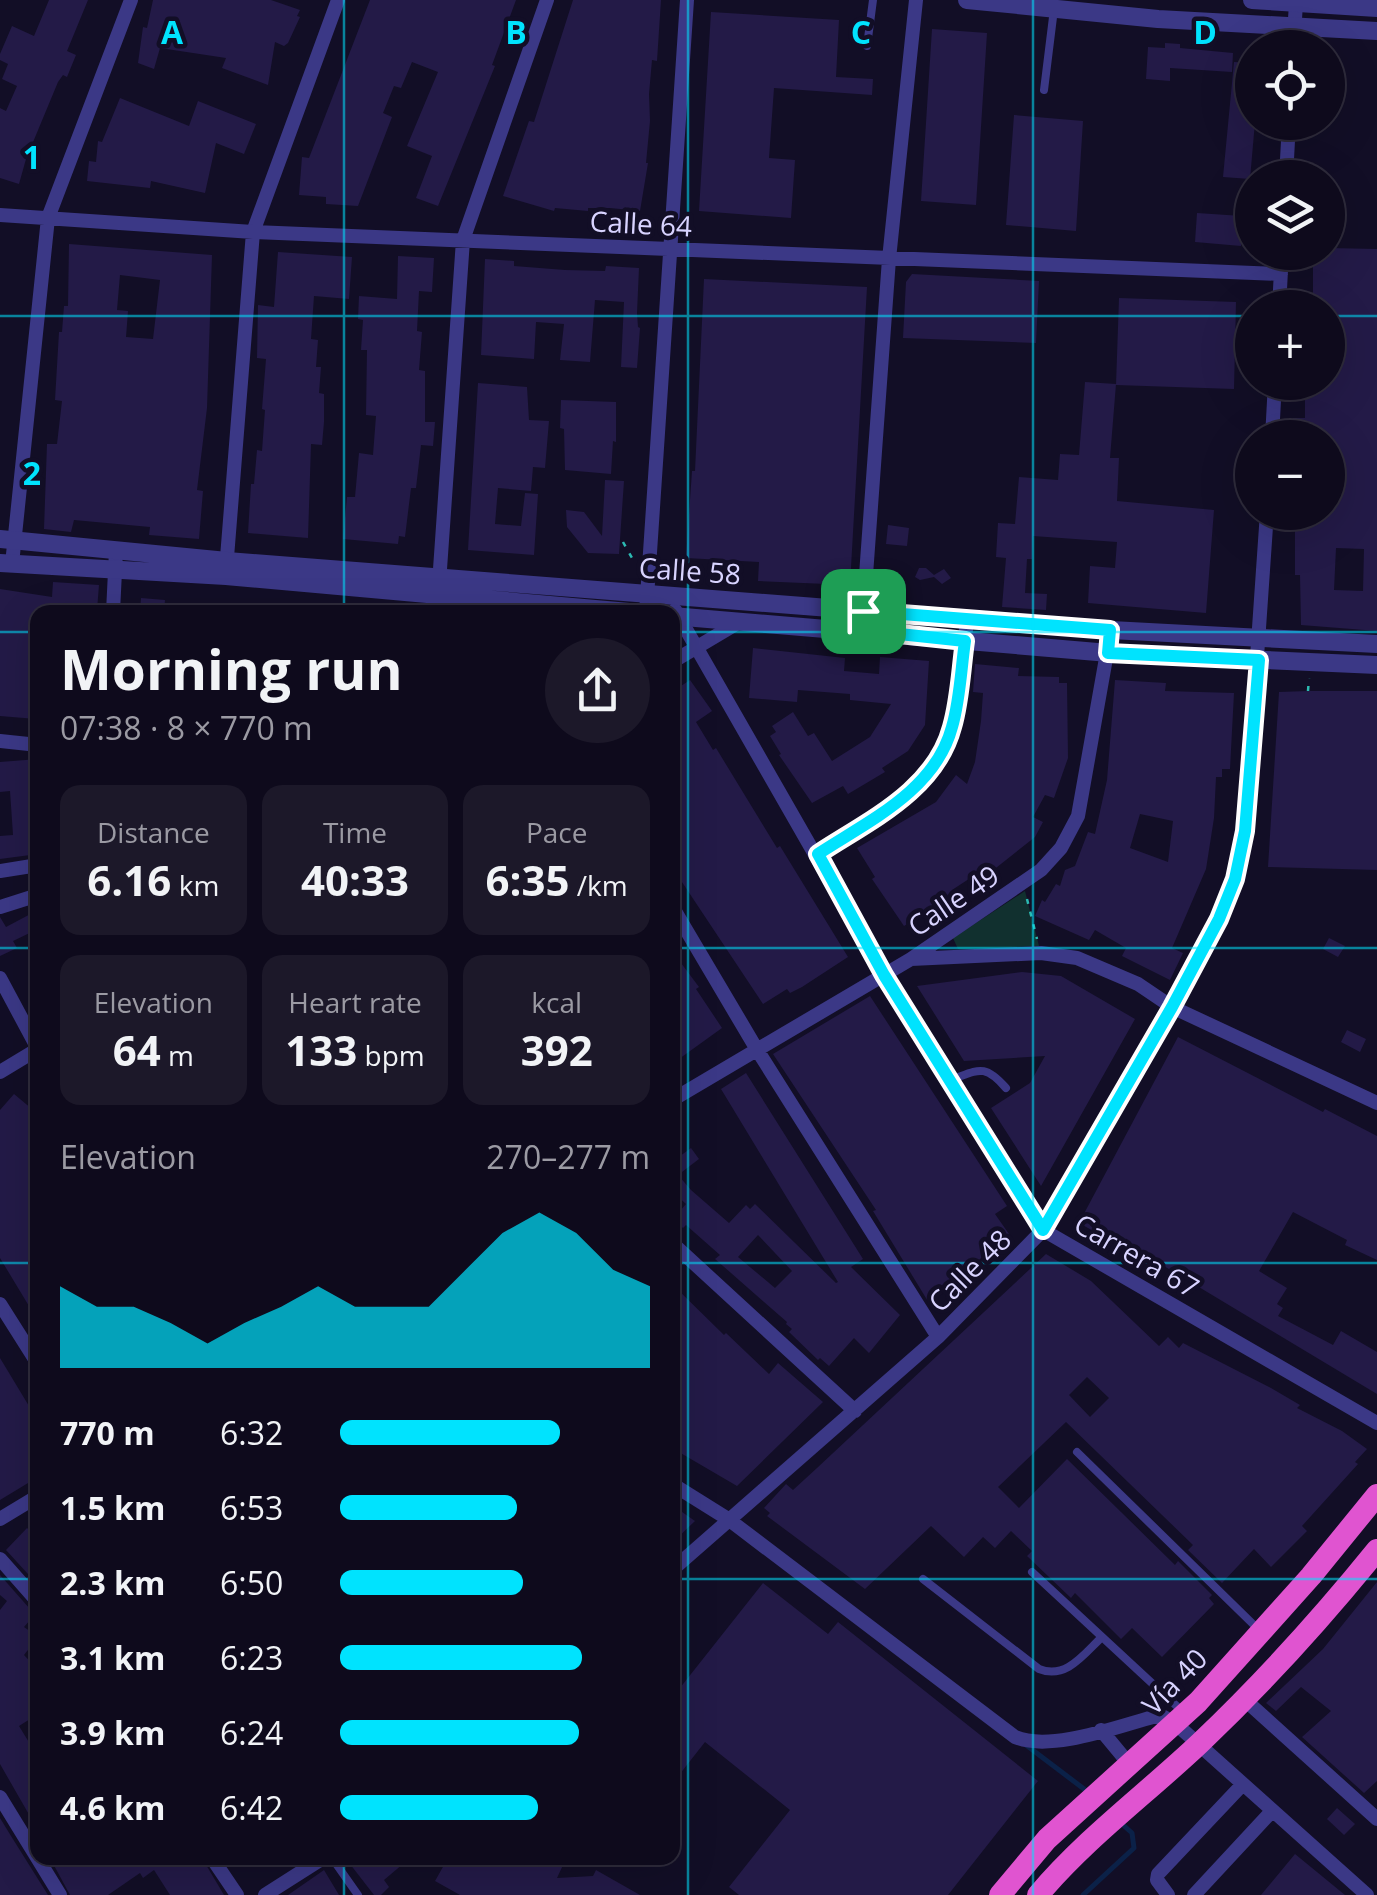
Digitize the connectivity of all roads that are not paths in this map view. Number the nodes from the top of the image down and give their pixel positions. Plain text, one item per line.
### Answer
1 (131, 0) edge
2 (338, 0) edge
3 (548, 0) edge
4 (687, 0) edge
5 (873, 0) edge
6 (916, 0) edge
7 (968, 0) edge
8 (1252, 0) edge
9 (1297, 2) edge
10 (1021, 3) edge
11 (1368, 5) edge
12 (1054, 9) junction
13 (1159, 9) edge
14 (1294, 27) junction
15 (1294, 30) edge
16 (1377, 31) edge
17 (868, 46) dead end
18 (1044, 90) dead end
19 (0, 214) edge
20 (48, 218) junction
21 (253, 232) junction
22 (462, 240) junction
23 (672, 250) junction
24 (889, 258) junction
25 (1281, 270) edge
26 (1281, 274) junction
27 (1280, 290) edge
28 (1267, 530) edge
29 (7, 539) edge
30 (116, 551) junction
31 (6, 563) edge
32 (226, 568) junction
33 (115, 572) junction
34 (439, 595) edge
35 (667, 596) junction
36 (646, 603) edge
37 (114, 605) edge
38 (551, 605) edge
39 (671, 605) edge
40 (680, 616) edge
41 (967, 619) junction
42 (742, 621) junction
43 (863, 621) junction
44 (680, 622) edge
45 (1110, 630) junction
46 (1260, 639) junction
47 (965, 641) junction
48 (1377, 644) edge
49 (697, 647) junction
50 (1108, 653) junction
51 (680, 657) edge
52 (1259, 660) junction
53 (1377, 665) edge
54 (0, 741) edge
55 (30, 743) edge
56 (818, 854) junction
57 (30, 866) edge
58 (0, 871) edge
59 (30, 897) edge
60 (0, 907) edge
61 (680, 920) edge
62 (910, 959) junction
63 (884, 975) junction
64 (0, 978) edge
65 (1172, 1007) junction
66 (30, 1034) edge
67 (756, 1048) junction
68 (30, 1054) edge
69 (0, 1072) edge
70 (950, 1080) junction
71 (1006, 1088) dead end
72 (680, 1095) edge
73 (1377, 1103) edge
74 (1043, 1230) junction
75 (680, 1250) edge
76 (0, 1304) edge
77 (938, 1337) junction
78 (30, 1351) edge
79 (855, 1411) junction
80 (1377, 1423) edge
81 (1077, 1452) dead end
82 (680, 1489) edge
83 (1377, 1495) edge
84 (30, 1501) edge
85 (0, 1519) edge
86 (728, 1519) junction
87 (1377, 1550) edge
88 (0, 1560) edge
89 (680, 1563) edge
90 (1032, 1572) dead end
91 (923, 1579) dead end
92 (30, 1593) edge
93 (1260, 1631) junction
94 (1102, 1638) junction
95 (1244, 1699) junction
96 (1181, 1719) junction
97 (1101, 1730) junction
98 (1199, 1744) junction
99 (1128, 1767) junction
100 (1243, 1784) junction
101 (0, 1797) edge
102 (1272, 1810) junction
103 (1377, 1819) edge
104 (30, 1846) edge
105 (42, 1865) edge
106 (217, 1865) edge
107 (312, 1865) edge
108 (337, 1865) edge
109 (60, 1895) edge
110 (237, 1895) edge
111 (265, 1895) edge
112 (358, 1895) edge
113 (1000, 1895) edge
114 (1038, 1895) edge
115 (1168, 1895) edge
116 (1194, 1895) edge
117 (1366, 1895) edge

1 - 20 street
2 - 21 street
3 - 22 street
4 - 23 street
5 - 17 lane
6 - 24 street
7 - 10 street
8 - 9 street
9 - 11 street
9 - 14 street
10 - 12 street
12 - 13 street
12 - 18 lane
13 - 14 street
14 - 15 street
14 - 16 street
19 - 20 street, Calle 64
20 - 21 street, Calle 64
20 - 29 street
21 - 22 street, Calle 64
21 - 32 street
22 - 23 street, Calle 64
22 - 34 street
23 - 24 street, Calle 64
23 - 36 street
24 - 26 street, Calle 64
24 - 43 street
25 - 26 street
26 - 27 street
28 - 46 street, Calle 48
29 - 30 street, Calle 58
29 - 31 street
30 - 32 street, Calle 58
30 - 33 street
31 - 33 street, Calle 58
32 - 33 street, Calle 58
32 - 34 street, Calle 58
33 - 37 street
34 - 36 street, Calle 58
34 - 38 street, Calle 58
35 - 36 street, Calle 58
35 - 39 street, Carrera 67
35 - 43 street, Calle 58
40 - 42 street, Calle 58
41 - 43 street, Calle 58
41 - 45 street, Calle 58
41 - 47 street
42 - 43 street, Calle 58
42 - 49 street
43 - 47 street, Calle 58
44 - 49 street, Carrera 67
45 - 46 street, Calle 58
45 - 50 street, Calle 49
46 - 48 street, Calle 58
46 - 52 street, Calle 48
47 - 50 street, Calle 58
47 - 56 street
49 - 51 street
49 - 56 street, Carrera 67
50 - 52 street, Calle 58
50 - 62 street, Calle 49
52 - 53 street, Calle 58
52 - 65 street, Calle 48
54 - 55 street
56 - 63 street, Carrera 67
57 - 58 street
59 - 60 street
61 - 67 street
62 - 63 street, Calle 49
62 - 65 street
63 - 67 street, Calle 49
63 - 70 street, Carrera 67
64 - 66 street
65 - 73 street
65 - 74 street, Calle 48
67 - 72 street, Calle 49
67 - 77 street
68 - 69 street
70 - 71 lane
70 - 74 street, Carrera 67
74 - 77 street, Calle 48
74 - 80 street, Carrera 67
75 - 79 street
76 - 78 street
77 - 79 street, Calle 48
79 - 86 street, Calle 48
81 - 93 lane
82 - 86 street
83 - 93 highway, Vía 40
84 - 85 street
86 - 89 street, Calle 48
86 - 97 street
87 - 95 highway
88 - 92 street
90 - 94 lane
91 - 94 lane
93 - 96 highway, Vía 40
94 - 96 lane
95 - 98 highway
95 - 103 street
96 - 97 street
96 - 98 street
96 - 99 highway, Vía 40
97 - 99 street
98 - 100 street
98 - 114 highway
99 - 113 highway, Vía 40
100 - 102 street
100 - 115 street
101 - 104 street
102 - 116 street
102 - 117 street
105 - 109 street
106 - 110 street
107 - 111 street
108 - 112 lane

